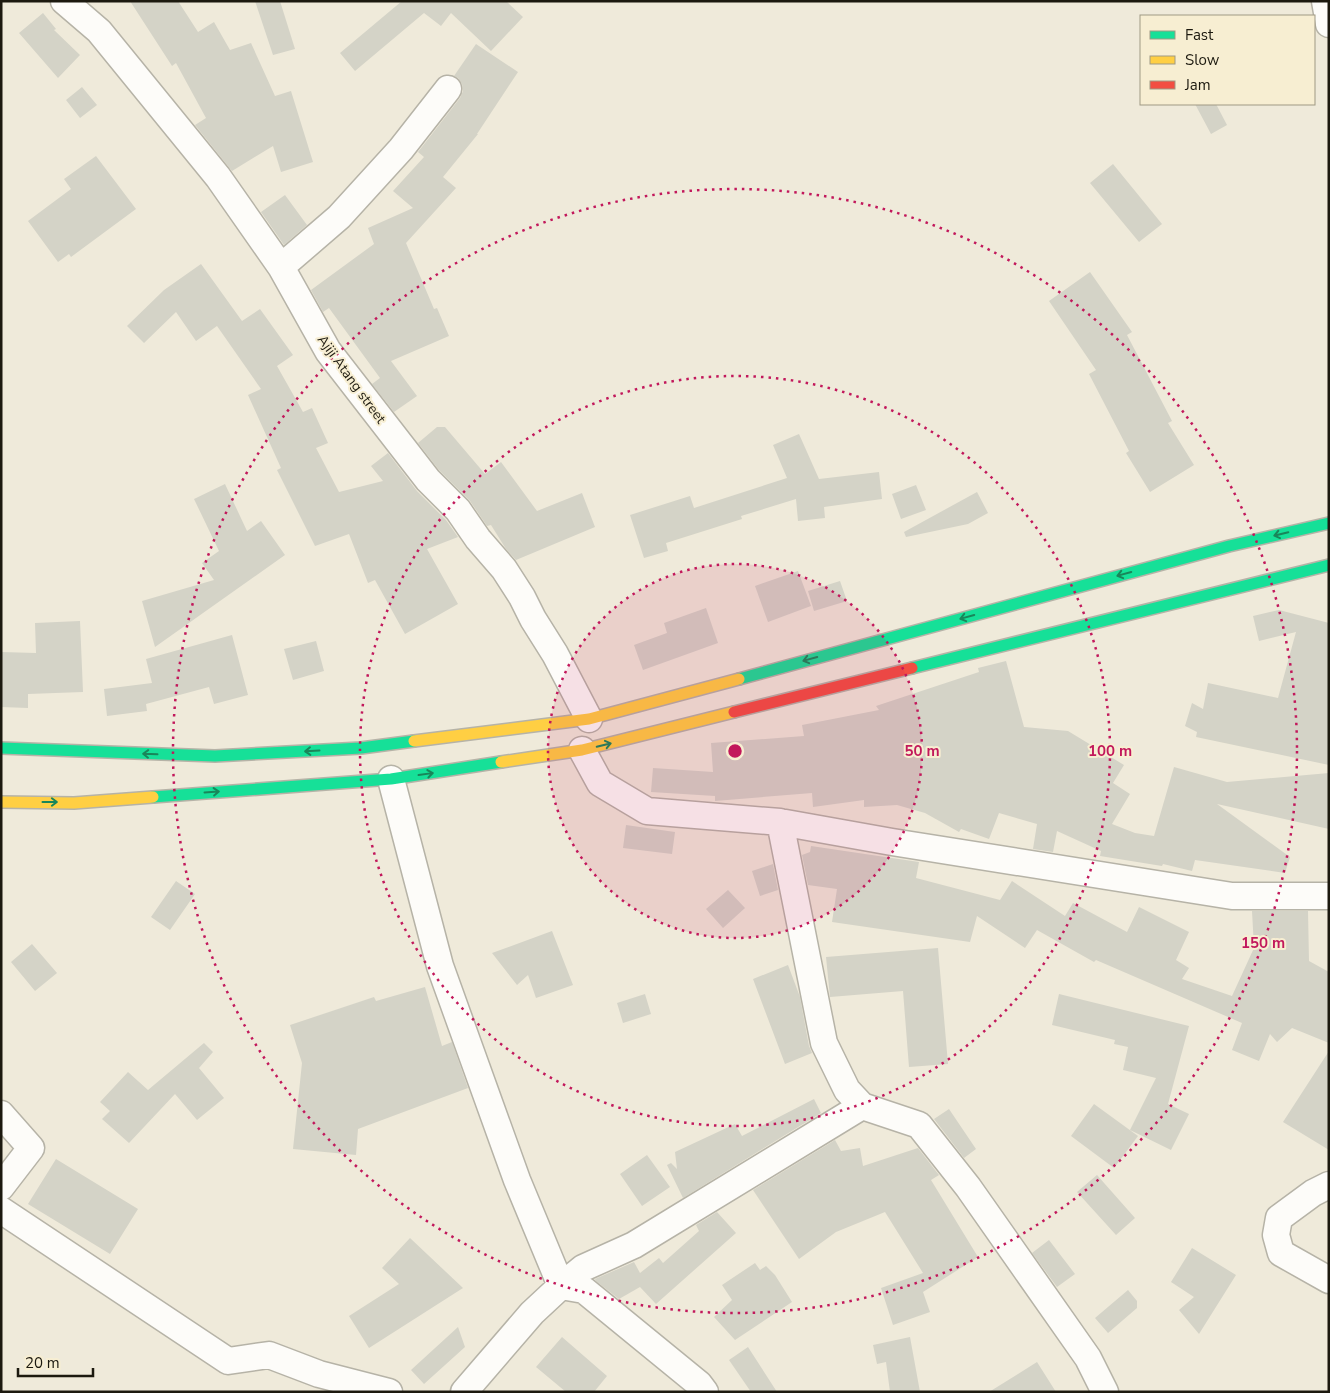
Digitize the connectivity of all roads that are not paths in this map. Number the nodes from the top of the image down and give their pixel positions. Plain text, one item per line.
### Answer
1 (64, 1) edge
2 (1324, 1) edge
3 (1329, 24) edge
4 (448, 89) dead end
5 (281, 267) junction
6 (1329, 523) edge
7 (1329, 565) edge
8 (589, 719) junction
9 (1, 748) edge
10 (582, 750) junction
11 (391, 779) junction
12 (1, 802) edge
13 (780, 822) junction
14 (1327, 894) edge
15 (862, 1106) junction
16 (1, 1114) edge
17 (1329, 1185) edge
18 (1, 1187) edge
19 (1, 1210) edge
20 (1329, 1280) edge
21 (561, 1286) junction
22 (389, 1392) edge
23 (464, 1392) edge
24 (705, 1392) edge
25 (1105, 1392) edge

1 - 5 street, Ajiji Atang street
2 - 3 street
4 - 5 street
5 - 8 street, Ajiji Atang street
6 -> 8 main road
10 -> 7 main road
8 -> 9 main road
11 -> 10 main road
10 - 13 street
12 -> 11 main road
11 - 21 street
13 - 14 street
13 - 15 street
15 - 21 street
15 - 25 street
16 - 18 street
17 - 20 street
19 - 22 street
21 - 23 street
21 - 24 street

